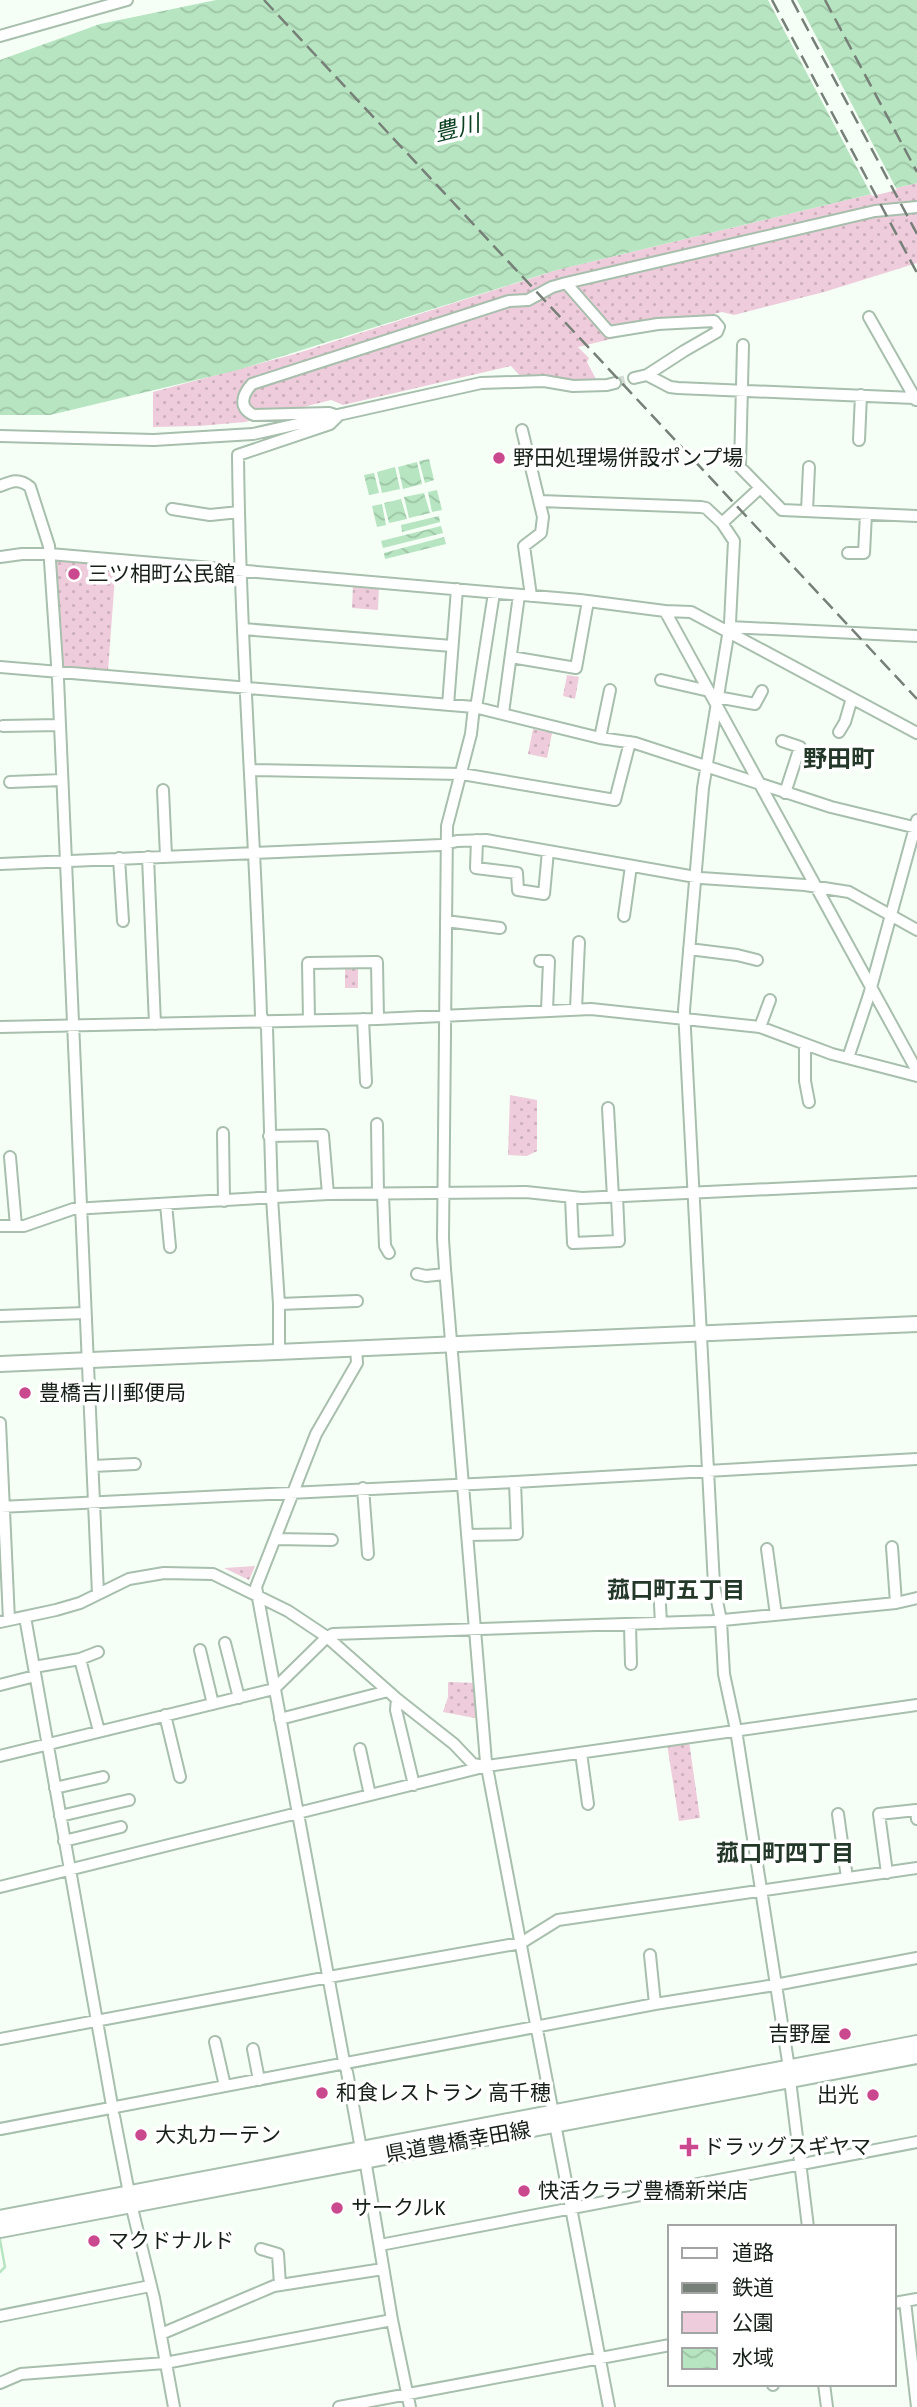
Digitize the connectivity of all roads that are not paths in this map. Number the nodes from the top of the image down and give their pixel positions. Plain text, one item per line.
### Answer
1 (127, 0) edge
2 (0, 36) edge
3 (917, 207) edge
4 (566, 283) junction
5 (869, 317) dead end
6 (743, 345) dead end
7 (647, 375) junction
8 (634, 378) tunnel mouth
9 (615, 383) tunnel mouth
10 (741, 391) junction
11 (860, 395) junction
12 (916, 400) edge
13 (338, 416) junction
14 (522, 430) dead end
15 (0, 436) edge
16 (859, 440) dead end
17 (809, 467) dead end
18 (0, 486) edge
19 (761, 488) junction
20 (540, 501) junction
21 (172, 509) dead end
22 (807, 511) junction
23 (239, 512) junction
24 (866, 514) junction
25 (917, 516) edge
26 (722, 523) junction
27 (848, 553) dead end
28 (50, 554) junction
29 (0, 557) edge
30 (242, 570) junction
31 (457, 589) junction
32 (494, 593) junction
33 (525, 595) junction
34 (588, 601) junction
35 (665, 611) junction
36 (243, 629) junction
37 (729, 629) junction
38 (917, 636) edge
39 (452, 646) junction
40 (511, 657) junction
41 (0, 667) edge
42 (57, 673) junction
43 (661, 680) dead end
44 (247, 687) junction
45 (610, 690) dead end
46 (762, 691) dead end
47 (714, 697) junction
48 (852, 698) junction
49 (448, 705) junction
50 (475, 707) junction
51 (503, 713) junction
52 (60, 725) junction
53 (3, 726) dead end
54 (839, 732) dead end
55 (917, 733) edge
56 (600, 738) junction
57 (782, 741) dead end
58 (631, 743) junction
59 (705, 767) junction
60 (251, 770) junction
61 (462, 774) junction
62 (62, 780) junction
63 (10, 782) dead end
64 (761, 785) junction
65 (163, 790) dead end
66 (785, 793) junction
67 (916, 825) edge
68 (477, 840) junction
69 (447, 843) junction
70 (548, 851) junction
71 (256, 852) junction
72 (166, 856) junction
73 (148, 857) junction
74 (119, 858) junction
75 (66, 861) junction
76 (0, 864) edge
77 (631, 866) junction
78 (695, 877) junction
79 (815, 887) junction
80 (892, 915) junction
81 (624, 916) dead end
82 (123, 921) dead end
83 (446, 922) junction
84 (500, 928) dead end
85 (917, 930) edge
86 (579, 942) dead end
87 (689, 949) junction
88 (757, 960) dead end
89 (540, 961) dead end
90 (872, 988) junction
91 (770, 1000) dead end
92 (576, 1009) junction
93 (547, 1010) junction
94 (445, 1016) junction
95 (684, 1018) junction
96 (363, 1019) junction
97 (378, 1019) junction
98 (309, 1020) junction
99 (262, 1021) junction
100 (155, 1024) junction
101 (73, 1025) junction
102 (0, 1027) edge
103 (760, 1027) junction
104 (806, 1045) junction
105 (848, 1058) junction
106 (917, 1074) edge
107 (366, 1082) dead end
108 (809, 1102) dead end
109 (608, 1108) dead end
110 (377, 1124) dead end
111 (223, 1133) dead end
112 (269, 1136) junction
113 (10, 1157) dead end
114 (917, 1182) edge
115 (444, 1191) junction
116 (695, 1193) junction
117 (328, 1194) junction
118 (381, 1194) junction
119 (615, 1196) junction
120 (571, 1197) junction
121 (272, 1198) junction
122 (224, 1201) junction
123 (166, 1204) junction
124 (82, 1209) junction
125 (0, 1226) edge
126 (16, 1226) junction
127 (170, 1247) dead end
128 (388, 1253) dead end
129 (417, 1274) dead end
130 (445, 1274) junction
131 (357, 1301) dead end
132 (279, 1304) junction
133 (85, 1313) junction
134 (0, 1316) edge
135 (917, 1324) edge
136 (701, 1334) junction
137 (451, 1345) junction
138 (356, 1348) junction
139 (279, 1352) junction
140 (88, 1360) junction
141 (0, 1364) edge
142 (0, 1423) edge
143 (917, 1459) edge
144 (135, 1464) dead end
145 (93, 1466) junction
146 (710, 1470) junction
147 (515, 1482) junction
148 (463, 1483) junction
149 (363, 1488) junction
150 (293, 1492) junction
151 (94, 1502) junction
152 (1, 1507) edge
153 (467, 1535) junction
154 (275, 1539) junction
155 (332, 1539) dead end
156 (892, 1547) dead end
157 (767, 1549) dead end
158 (368, 1554) dead end
159 (659, 1587) dead end
160 (98, 1594) junction
161 (257, 1594) junction
162 (917, 1598) edge
163 (896, 1602) junction
164 (776, 1615) junction
165 (25, 1617) junction
166 (5, 1621) edge
167 (721, 1621) junction
168 (661, 1623) junction
169 (630, 1625) junction
170 (474, 1630) junction
171 (327, 1637) junction
172 (225, 1643) dead end
173 (200, 1650) dead end
174 (98, 1652) dead end
175 (80, 1659) junction
176 (631, 1664) dead end
177 (34, 1672) junction
178 (0, 1685) edge
179 (274, 1689) junction
180 (392, 1695) junction
181 (239, 1698) junction
182 (213, 1704) junction
183 (917, 1705) edge
184 (164, 1716) junction
185 (279, 1718) junction
186 (736, 1730) junction
187 (99, 1731) junction
188 (47, 1744) junction
189 (360, 1749) dead end
190 (581, 1753) junction
191 (0, 1756) edge
192 (487, 1766) junction
193 (103, 1777) dead end
194 (180, 1777) dead end
195 (414, 1785) junction
196 (55, 1788) junction
197 (370, 1795) junction
198 (129, 1800) dead end
199 (588, 1804) dead end
200 (299, 1813) junction
201 (838, 1814) dead end
202 (60, 1816) junction
203 (917, 1819) edge
204 (121, 1827) dead end
205 (64, 1841) junction
206 (917, 1868) edge
207 (69, 1869) junction
208 (887, 1873) junction
209 (847, 1878) junction
210 (0, 1886) edge
211 (760, 1890) junction
212 (521, 1943) junction
213 (650, 1955) dead end
214 (917, 1958) edge
215 (329, 1977) junction
216 (775, 1985) junction
217 (655, 2004) junction
218 (97, 2021) junction
219 (536, 2028) junction
220 (0, 2039) edge
221 (215, 2042) dead end
222 (917, 2043) edge
223 (253, 2049) dead end
224 (917, 2056) edge
225 (346, 2068) junction
226 (789, 2074) junction
227 (259, 2080) junction
228 (225, 2086) junction
229 (113, 2112) junction
230 (554, 2118) junction
231 (0, 2129) edge
232 (917, 2143) edge
233 (363, 2154) junction
234 (800, 2165) junction
235 (130, 2199) junction
236 (572, 2208) junction
237 (0, 2218) edge
238 (808, 2225) edge
239 (0, 2230) edge
240 (380, 2245) junction
241 (261, 2249) dead end
242 (383, 2269) junction
243 (280, 2285) junction
244 (150, 2286) junction
245 (906, 2301) edge
246 (0, 2316) edge
247 (392, 2320) junction
248 (161, 2334) junction
249 (668, 2345) edge
250 (600, 2357) junction
251 (165, 2363) junction
252 (0, 2383) edge
253 (824, 2386) edge
254 (408, 2394) junction
255 (174, 2407) edge
256 (339, 2407) edge
257 (410, 2407) edge
258 (609, 2407) edge
259 (827, 2407) edge
260 (916, 2407) edge

1 - 2 street
3 - 4 street
4 - 7 street
4 - 13 street
5 - 12 street
6 - 10 street
7 - 8 street
7 - 10 street
9 - 13 street
10 - 11 street
10 - 19 street
11 - 12 street
11 - 16 street
13 - 15 street
13 - 23 street
14 - 20 street
17 - 22 street
18 - 28 street
19 - 22 street
19 - 26 street
20 - 26 street
20 - 33 street
21 - 23 street
22 - 24 street
23 - 30 street
24 - 25 street
24 - 27 street
26 - 37 street
28 - 29 street
28 - 30 street
28 - 42 street
30 - 31 street
30 - 36 street
31 - 32 street
31 - 39 street
32 - 33 street
32 - 50 street
33 - 34 street
33 - 40 street
34 - 35 street
34 - 40 street
35 - 37 street
35 - 47 street
36 - 39 street
36 - 44 street
37 - 38 street
37 - 47 street
37 - 48 street
39 - 49 street
40 - 51 street
41 - 42 street
42 - 44 street
42 - 52 street
43 - 47 street
44 - 49 street
44 - 60 street
45 - 56 street
46 - 47 street
47 - 59 street
47 - 64 street
48 - 54 street
48 - 55 street
49 - 50 street
50 - 51 street
50 - 61 street
51 - 56 street
52 - 53 street
52 - 62 street
56 - 58 street
57 - 66 street
58 - 59 street
58 - 61 street
59 - 64 street
59 - 78 street
60 - 61 street
60 - 71 street
61 - 69 street
62 - 63 street
62 - 75 street
64 - 66 street
64 - 79 street
65 - 72 street
66 - 67 street
67 - 80 street
68 - 69 street
68 - 70 street
68 - 70 street
69 - 71 street
69 - 83 street
70 - 77 street
71 - 72 street
71 - 99 street
72 - 73 street
73 - 74 street
73 - 100 street
74 - 75 street
74 - 82 street
75 - 76 street
75 - 101 street
77 - 78 street
77 - 81 street
78 - 79 street
78 - 87 street
79 - 80 street
79 - 90 street
80 - 85 street
80 - 90 street
83 - 84 street
83 - 94 street
86 - 92 street
87 - 88 street
87 - 95 street
89 - 93 street
90 - 105 street
90 - 106 street
91 - 103 street
92 - 93 street
92 - 95 street
93 - 94 street
94 - 97 street
94 - 115 street
95 - 103 street
95 - 116 street
96 - 97 street
96 - 98 street
96 - 107 street
97 - 98 street
98 - 99 street
99 - 100 street
99 - 112 street
100 - 101 street
101 - 102 street
101 - 124 street
103 - 104 street
104 - 105 street
104 - 108 street
105 - 106 street
109 - 119 street
110 - 118 street
111 - 122 street
112 - 117 street
112 - 121 street
113 - 126 street
114 - 116 street
115 - 118 street
115 - 120 street
115 - 130 street
116 - 119 street
116 - 136 street
117 - 118 street
117 - 121 street
118 - 128 street
119 - 120 street
119 - 120 street
121 - 122 street
121 - 132 street
122 - 123 street
123 - 124 street
123 - 127 street
124 - 126 street
124 - 133 street
125 - 126 street
129 - 130 street
130 - 137 street
131 - 132 street
132 - 139 street
133 - 134 street
133 - 140 street
135 - 136 main road
136 - 137 main road
136 - 146 street
137 - 138 main road
137 - 148 street
138 - 139 main road
138 - 150 street
139 - 140 main road
140 - 141 main road
140 - 145 street
142 - 152 street
143 - 146 street
144 - 145 street
145 - 151 street
146 - 147 street
146 - 167 street
147 - 148 street
147 - 153 street
148 - 149 street
148 - 153 street
149 - 150 street
149 - 158 street
150 - 151 street
150 - 154 street
151 - 152 street
151 - 160 street
152 - 166 street
153 - 170 street
154 - 155 street
154 - 161 street
156 - 163 street
157 - 164 street
159 - 168 street
160 - 161 street
160 - 165 street
161 - 171 street
161 - 179 street
162 - 163 street
163 - 164 street
164 - 167 street
165 - 166 street
165 - 177 street
167 - 168 street
167 - 186 street
168 - 169 street
169 - 170 street
169 - 176 street
170 - 171 street
170 - 192 street
171 - 179 street
171 - 180 street
172 - 181 street
173 - 182 street
174 - 175 street
175 - 177 street
175 - 187 street
177 - 178 street
177 - 188 street
179 - 181 street
179 - 185 street
180 - 185 street
180 - 192 street
180 - 195 street
181 - 182 street
182 - 184 street
183 - 186 street
184 - 187 street
184 - 194 street
185 - 200 street
186 - 190 street
186 - 211 street
187 - 188 street
188 - 191 street
188 - 196 street
189 - 197 street
190 - 192 street
190 - 199 street
192 - 195 street
192 - 212 street
193 - 196 street
195 - 197 street
196 - 202 street
197 - 200 street
198 - 202 street
200 - 207 street
200 - 215 street
201 - 209 street
202 - 205 street
203 - 208 street
204 - 205 street
205 - 207 street
206 - 208 street
207 - 210 street
207 - 218 street
208 - 209 street
209 - 211 street
211 - 212 street
211 - 216 street
212 - 215 street
212 - 219 street
213 - 217 street
214 - 216 street
215 - 218 street
215 - 225 street
216 - 217 street
216 - 226 street
217 - 219 street
218 - 220 street
218 - 229 street
219 - 225 street
219 - 230 street
221 - 228 street
222 - 226 main road, 県道豊橋幸田線
223 - 227 street
224 - 226 main road, 県道豊橋幸田線
225 - 227 street
225 - 233 street
226 - 230 main road, 県道豊橋幸田線
226 - 234 street
227 - 228 street
228 - 229 street
229 - 231 street
229 - 235 street
230 - 233 main road, 県道豊橋幸田線
230 - 236 street
232 - 234 street
233 - 235 main road, 県道豊橋幸田線
233 - 240 street
234 - 236 street
234 - 238 street
235 - 237 main road, 県道豊橋幸田線
235 - 239 main road, 県道豊橋幸田線
235 - 244 street
236 - 240 street
236 - 250 street
240 - 242 street
241 - 243 street
242 - 243 street
242 - 247 street
243 - 248 street
244 - 246 street
244 - 248 street
245 - 260 street
247 - 251 street
247 - 254 street
248 - 251 street
249 - 250 street
250 - 254 street
250 - 258 street
251 - 252 street
251 - 255 street
253 - 259 street
254 - 256 street
254 - 257 street

